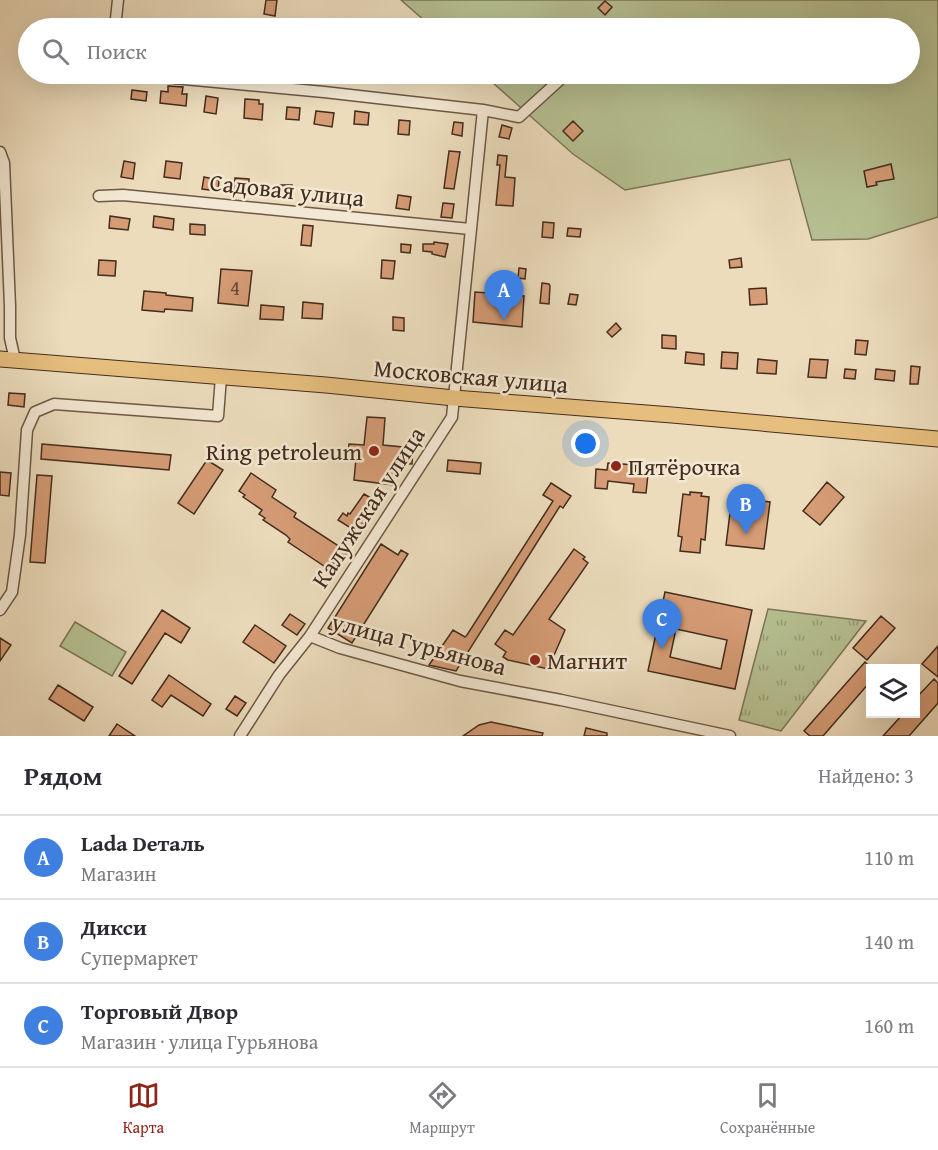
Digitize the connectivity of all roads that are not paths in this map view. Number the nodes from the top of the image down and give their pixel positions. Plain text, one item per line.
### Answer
1 (117, 0) edge
2 (116, 18) edge
3 (238, 84) edge
4 (555, 84) edge
5 (483, 110) junction
6 (0, 152) edge
7 (99, 196) dead end
8 (470, 229) junction
9 (8, 359) edge
10 (221, 377) junction
11 (454, 398) junction
12 (938, 439) edge
13 (0, 610) edge
14 (310, 636) junction
15 (240, 736) edge
16 (730, 736) edge

1 - 2 street
3 - 5 street
4 - 5 street
5 - 8 street, Калужская улица
6 - 9 street
7 - 8 street, Садовая улица
8 - 11 street, Калужская улица
9 - 10 highway, Московская улица
10 - 11 highway, Московская улица
10 - 13 street
11 - 12 highway, Московская улица
11 - 14 street, Калужская улица
14 - 15 street, Калужская улица
14 - 16 street, улица Гурьянова

